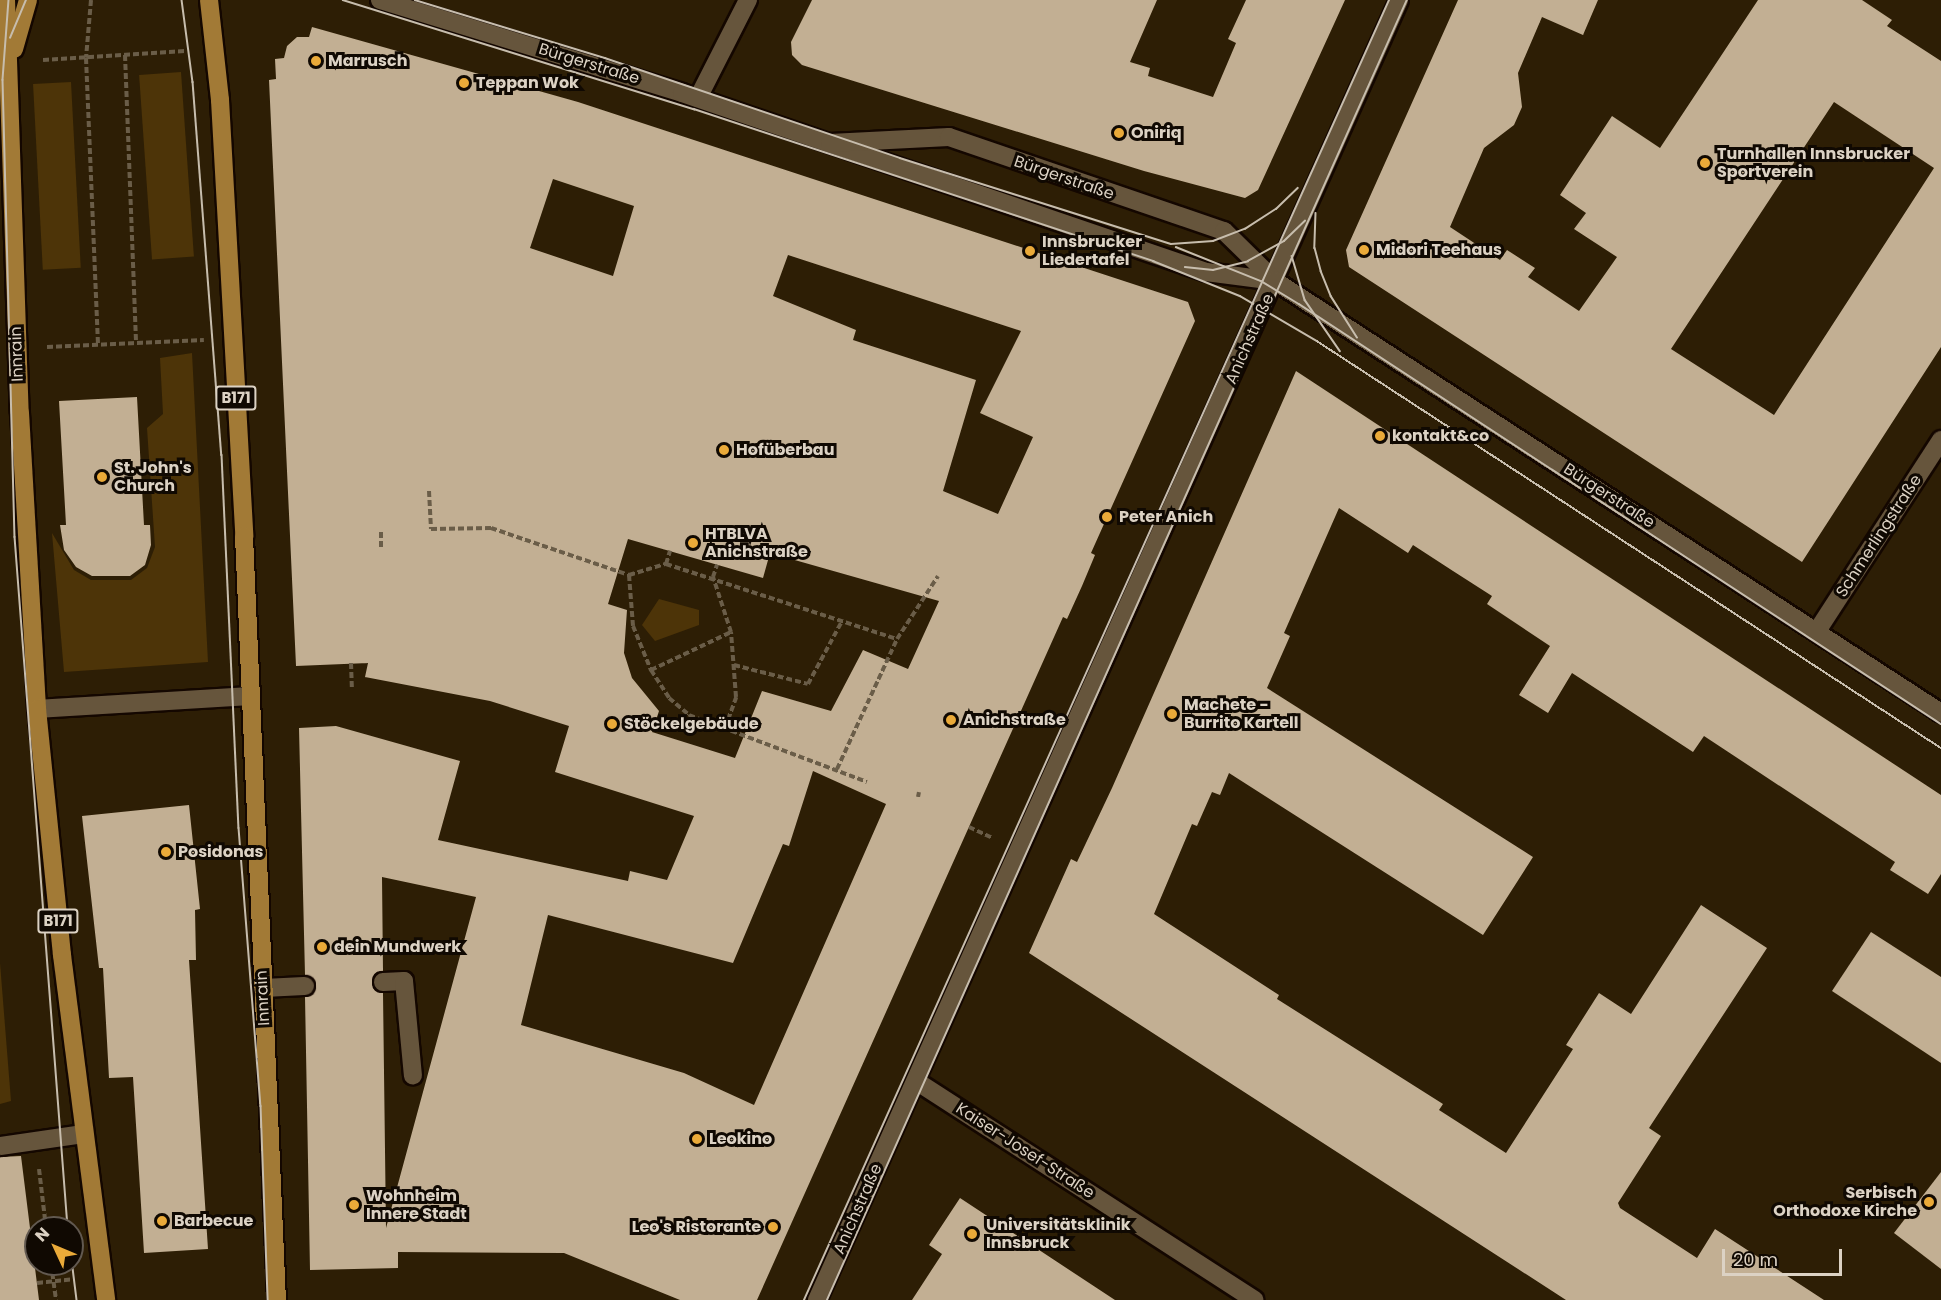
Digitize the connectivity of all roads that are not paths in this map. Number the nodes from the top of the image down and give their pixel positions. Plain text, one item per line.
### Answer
1 (6, 0) edge
2 (28, 0) edge
3 (209, 0) edge
4 (380, 0) edge
5 (748, 0) edge
6 (1399, 0) edge
7 (10, 62) junction
8 (698, 98) junction
9 (830, 143) junction
10 (1275, 281) junction
11 (1941, 440) edge
12 (1816, 631) junction
13 (250, 696) junction
14 (37, 709) junction
15 (1941, 713) edge
16 (383, 982) dead end
17 (305, 986) dead end
18 (263, 988) junction
19 (413, 1076) dead end
20 (916, 1081) junction
21 (83, 1134) junction
22 (0, 1146) edge
23 (106, 1300) edge
24 (277, 1300) edge
25 (817, 1300) edge
26 (1254, 1300) edge

1 - 7 main road, Innrain / B171
2 - 7 main road
3 - 13 main road, Innrain / B171
4 - 8 street, Bürgerstraße
5 - 8 street
6 - 10 street, Anichstraße
7 - 14 main road, Innrain / B171
8 - 9 street, Bürgerstraße
9 - 10 street, Bürgerstraße
9 - 10 street, Bürgerstraße
10 - 12 street, Bürgerstraße
10 - 20 street, Anichstraße
11 - 12 street, Schmerlingstraße
12 - 15 street, Bürgerstraße
13 - 14 street
13 - 18 main road, Innrain / B171
14 - 21 main road, Innrain / B171
16 - 19 street
17 - 18 street
18 - 24 main road, Innrain / B171
20 - 25 street, Anichstraße
20 - 26 street, Kaiser-Josef-Straße
21 - 22 street
21 - 23 main road, Innrain / B171

